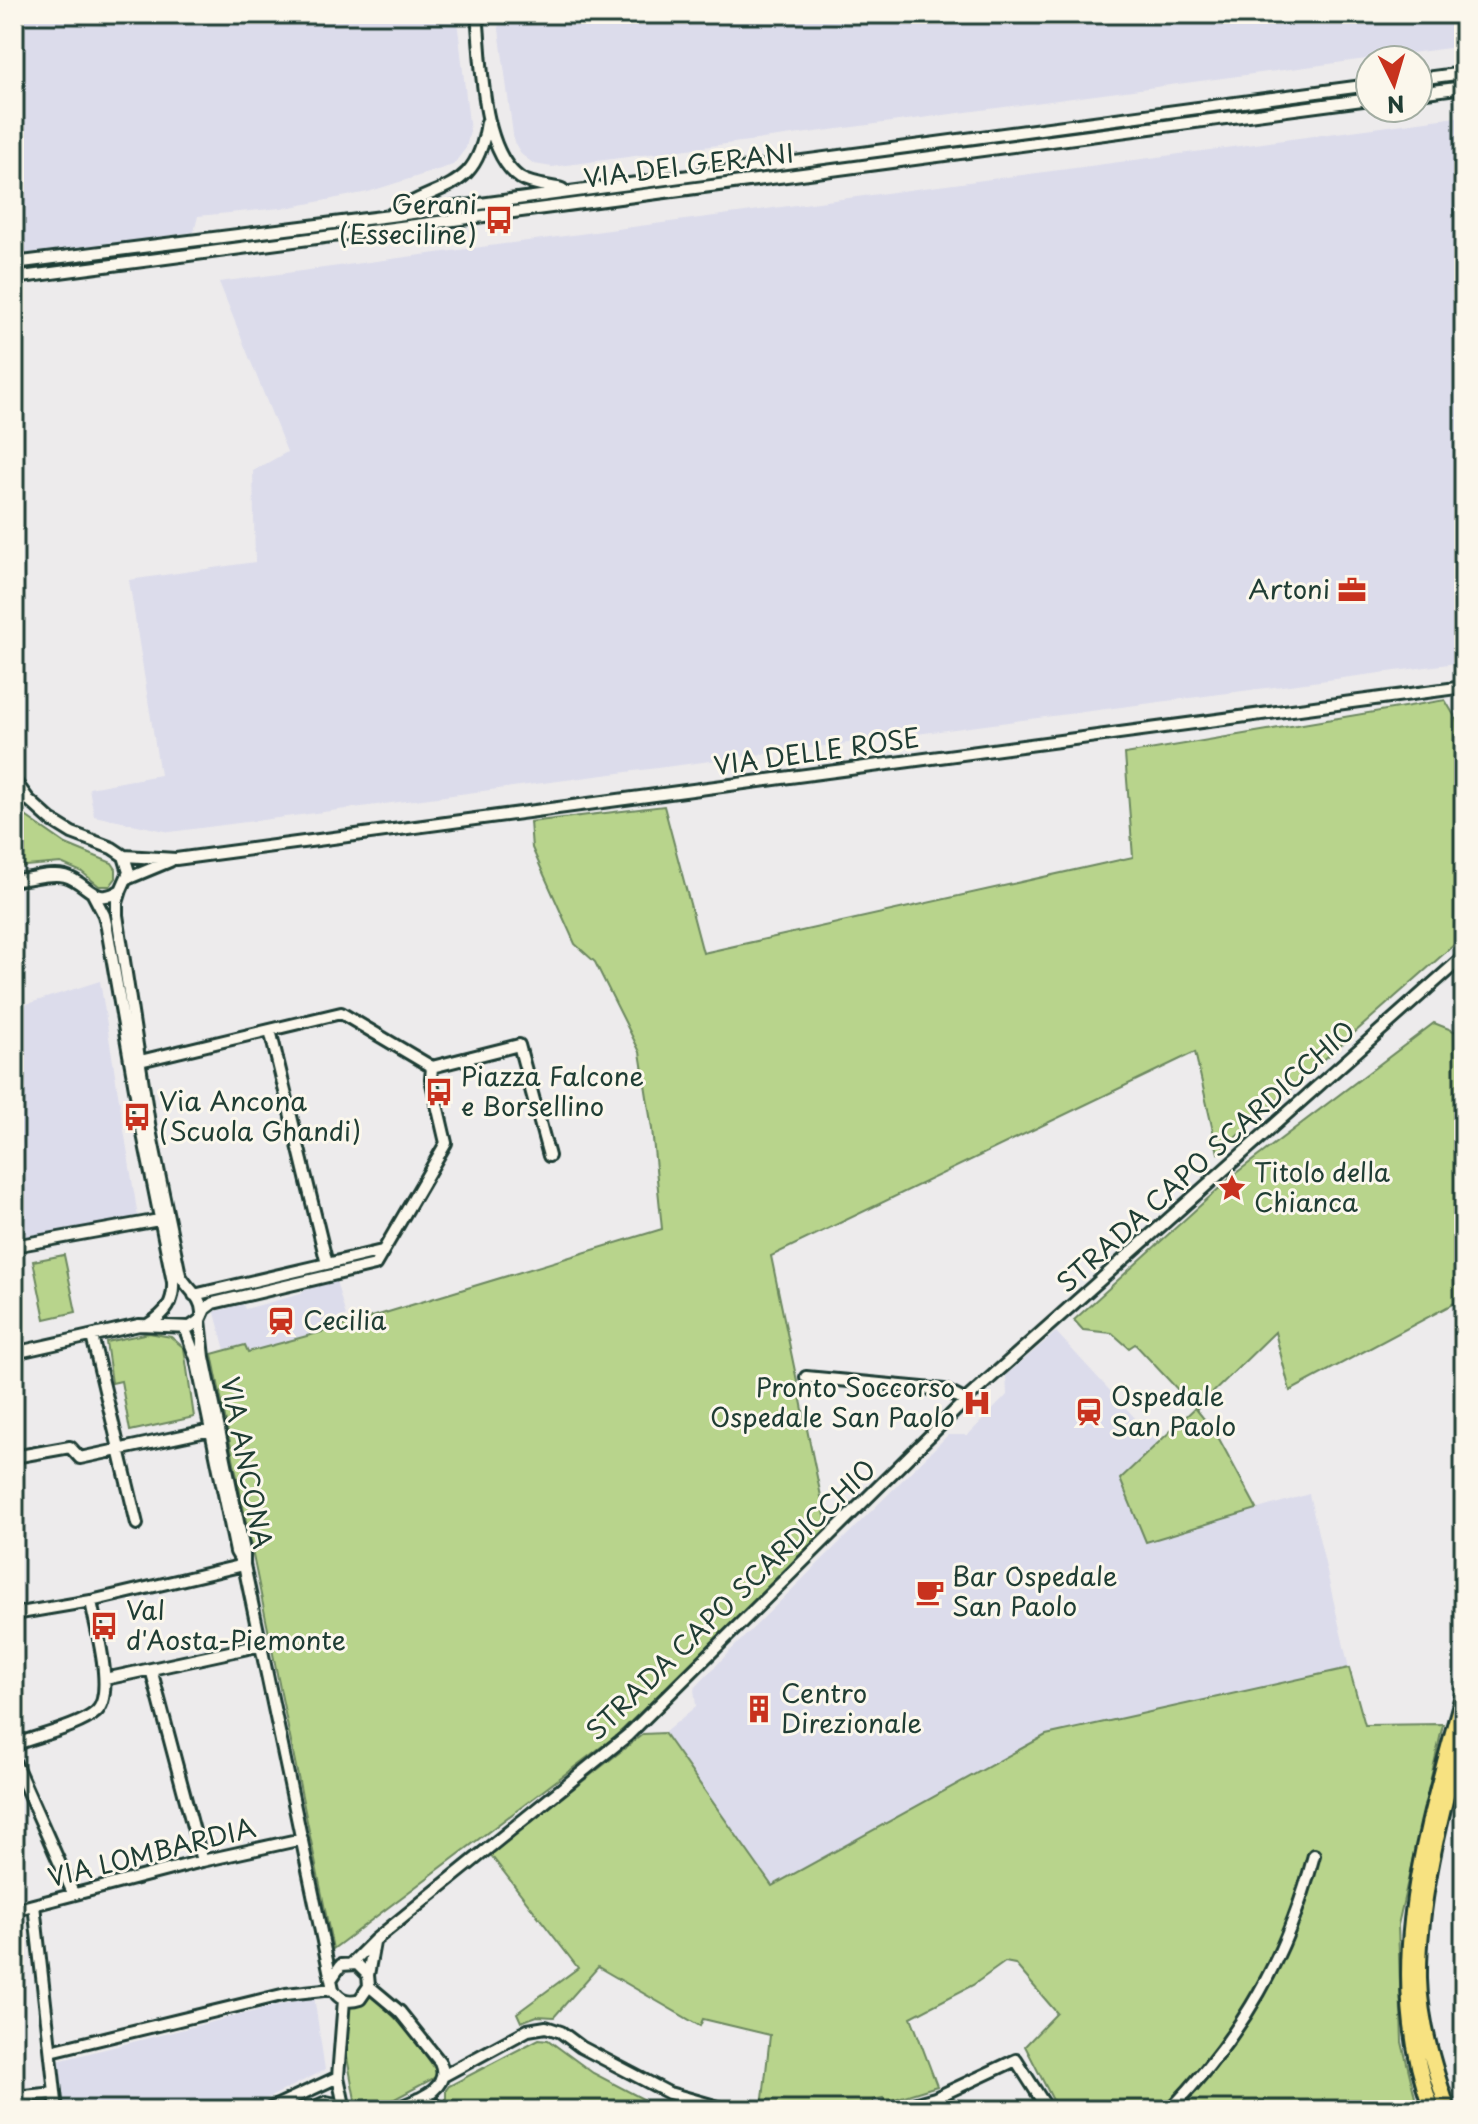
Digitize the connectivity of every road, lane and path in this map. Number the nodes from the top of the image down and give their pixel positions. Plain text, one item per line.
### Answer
1 (477, 14) edge
2 (1464, 73) edge
3 (1434, 77) edge
4 (1354, 87) edge
5 (1464, 87) edge
6 (1434, 91) edge
7 (1354, 101) edge
8 (488, 113) junction
9 (567, 190) junction
10 (390, 216) junction
11 (14, 263) edge
12 (14, 278) edge
13 (1464, 687) edge
14 (14, 780) edge
15 (14, 794) edge
16 (30, 801) junction
17 (124, 856) junction
18 (176, 859) junction
19 (129, 878) junction
20 (16, 881) edge
21 (121, 890) junction
22 (93, 894) junction
23 (1464, 956) edge
24 (270, 1030) junction
25 (140, 1061) junction
26 (432, 1067) junction
27 (549, 1156) dead end
28 (159, 1220) junction
29 (14, 1246) edge
30 (382, 1251) junction
31 (327, 1264) junction
32 (195, 1295) junction
33 (170, 1304) junction
34 (201, 1318) junction
35 (149, 1324) junction
36 (181, 1326) junction
37 (92, 1336) junction
38 (14, 1353) edge
39 (806, 1377) dead end
40 (966, 1401) junction
41 (211, 1430) junction
42 (118, 1450) junction
43 (14, 1457) edge
44 (137, 1524) dead end
45 (244, 1565) junction
46 (91, 1601) junction
47 (14, 1614) edge
48 (262, 1645) junction
49 (151, 1669) junction
50 (105, 1679) junction
51 (1464, 1692) edge
52 (1464, 1729) edge
53 (14, 1745) edge
54 (14, 1761) edge
55 (302, 1839) junction
56 (1314, 1855) dead end
57 (202, 1861) junction
58 (73, 1893) junction
59 (34, 1905) junction
60 (14, 1910) edge
61 (375, 1940) junction
62 (322, 1944) junction
63 (346, 1964) junction
64 (369, 1981) junction
65 (332, 1983) junction
66 (344, 2000) junction
67 (51, 2051) junction
68 (443, 2076) junction
69 (338, 2077) junction
70 (437, 2088) junction
71 (55, 2093) junction
72 (14, 2097) edge
73 (418, 2099) junction
74 (438, 2107) edge
75 (346, 2109) edge
76 (57, 2110) edge
77 (267, 2110) edge
78 (309, 2110) edge
79 (392, 2110) edge
80 (729, 2110) edge
81 (891, 2110) edge
82 (1048, 2110) edge
83 (1170, 2110) edge
84 (1432, 2110) edge
85 (1448, 2110) edge

1 - 8 street
2 - 3 street
4 - 9 street, VIA DEI GERANI
5 - 6 street
7 - 12 street, VIA DEI GERANI
8 - 9 street
8 - 10 street
9 - 10 street, VIA DEI GERANI
10 - 11 street, VIA DEI GERANI
13 - 18 street, VIA DELLE ROSE
14 - 16 street
15 - 16 street
16 - 17 street
17 - 18 street, VIA DELLE ROSE
17 - 19 street
18 - 19 street, VIA DELLE ROSE
19 - 21 street
20 - 22 street
21 - 22 street
21 - 25 street
22 - 28 street
23 - 40 street, STRADA CAPO SCARDICCHIO
24 - 25 street
24 - 26 street
24 - 31 street
25 - 32 street
26 - 27 street
26 - 30 street
28 - 29 street
28 - 33 street
30 - 31 street
30 - 34 street
31 - 32 street
32 - 33 street
32 - 34 street
33 - 35 street
33 - 36 street
34 - 36 street
34 - 45 street, VIA ANCONA
35 - 36 street
35 - 37 street
36 - 41 street, VIA ANCONA
37 - 38 street
37 - 42 street
39 - 40 street
40 - 61 street, STRADA CAPO SCARDICCHIO
41 - 42 street
41 - 45 street, VIA ANCONA
42 - 43 street
42 - 44 street
45 - 46 street
45 - 48 street
46 - 47 street
46 - 50 street
48 - 49 street
48 - 55 street
49 - 50 street
49 - 57 street
50 - 53 street
51 - 84 main road
52 - 85 main road
54 - 58 street
55 - 57 street, VIA LOMBARDIA
55 - 62 street
56 - 83 street
57 - 58 street, VIA LOMBARDIA
58 - 59 street, VIA LOMBARDIA
59 - 60 street, VIA LOMBARDIA
59 - 67 street
61 - 63 street, STRADA CAPO SCARDICCHIO
61 - 64 street
62 - 63 street
62 - 65 street
63 - 64 street
63 - 65 street
64 - 66 street
64 - 68 street
65 - 66 street
65 - 67 street
66 - 69 street
67 - 71 street
68 - 70 street
68 - 80 street
69 - 75 street
69 - 77 street
70 - 73 street
70 - 74 street
71 - 72 street
71 - 76 street
73 - 74 street
73 - 79 street
75 - 78 street
81 - 82 street

